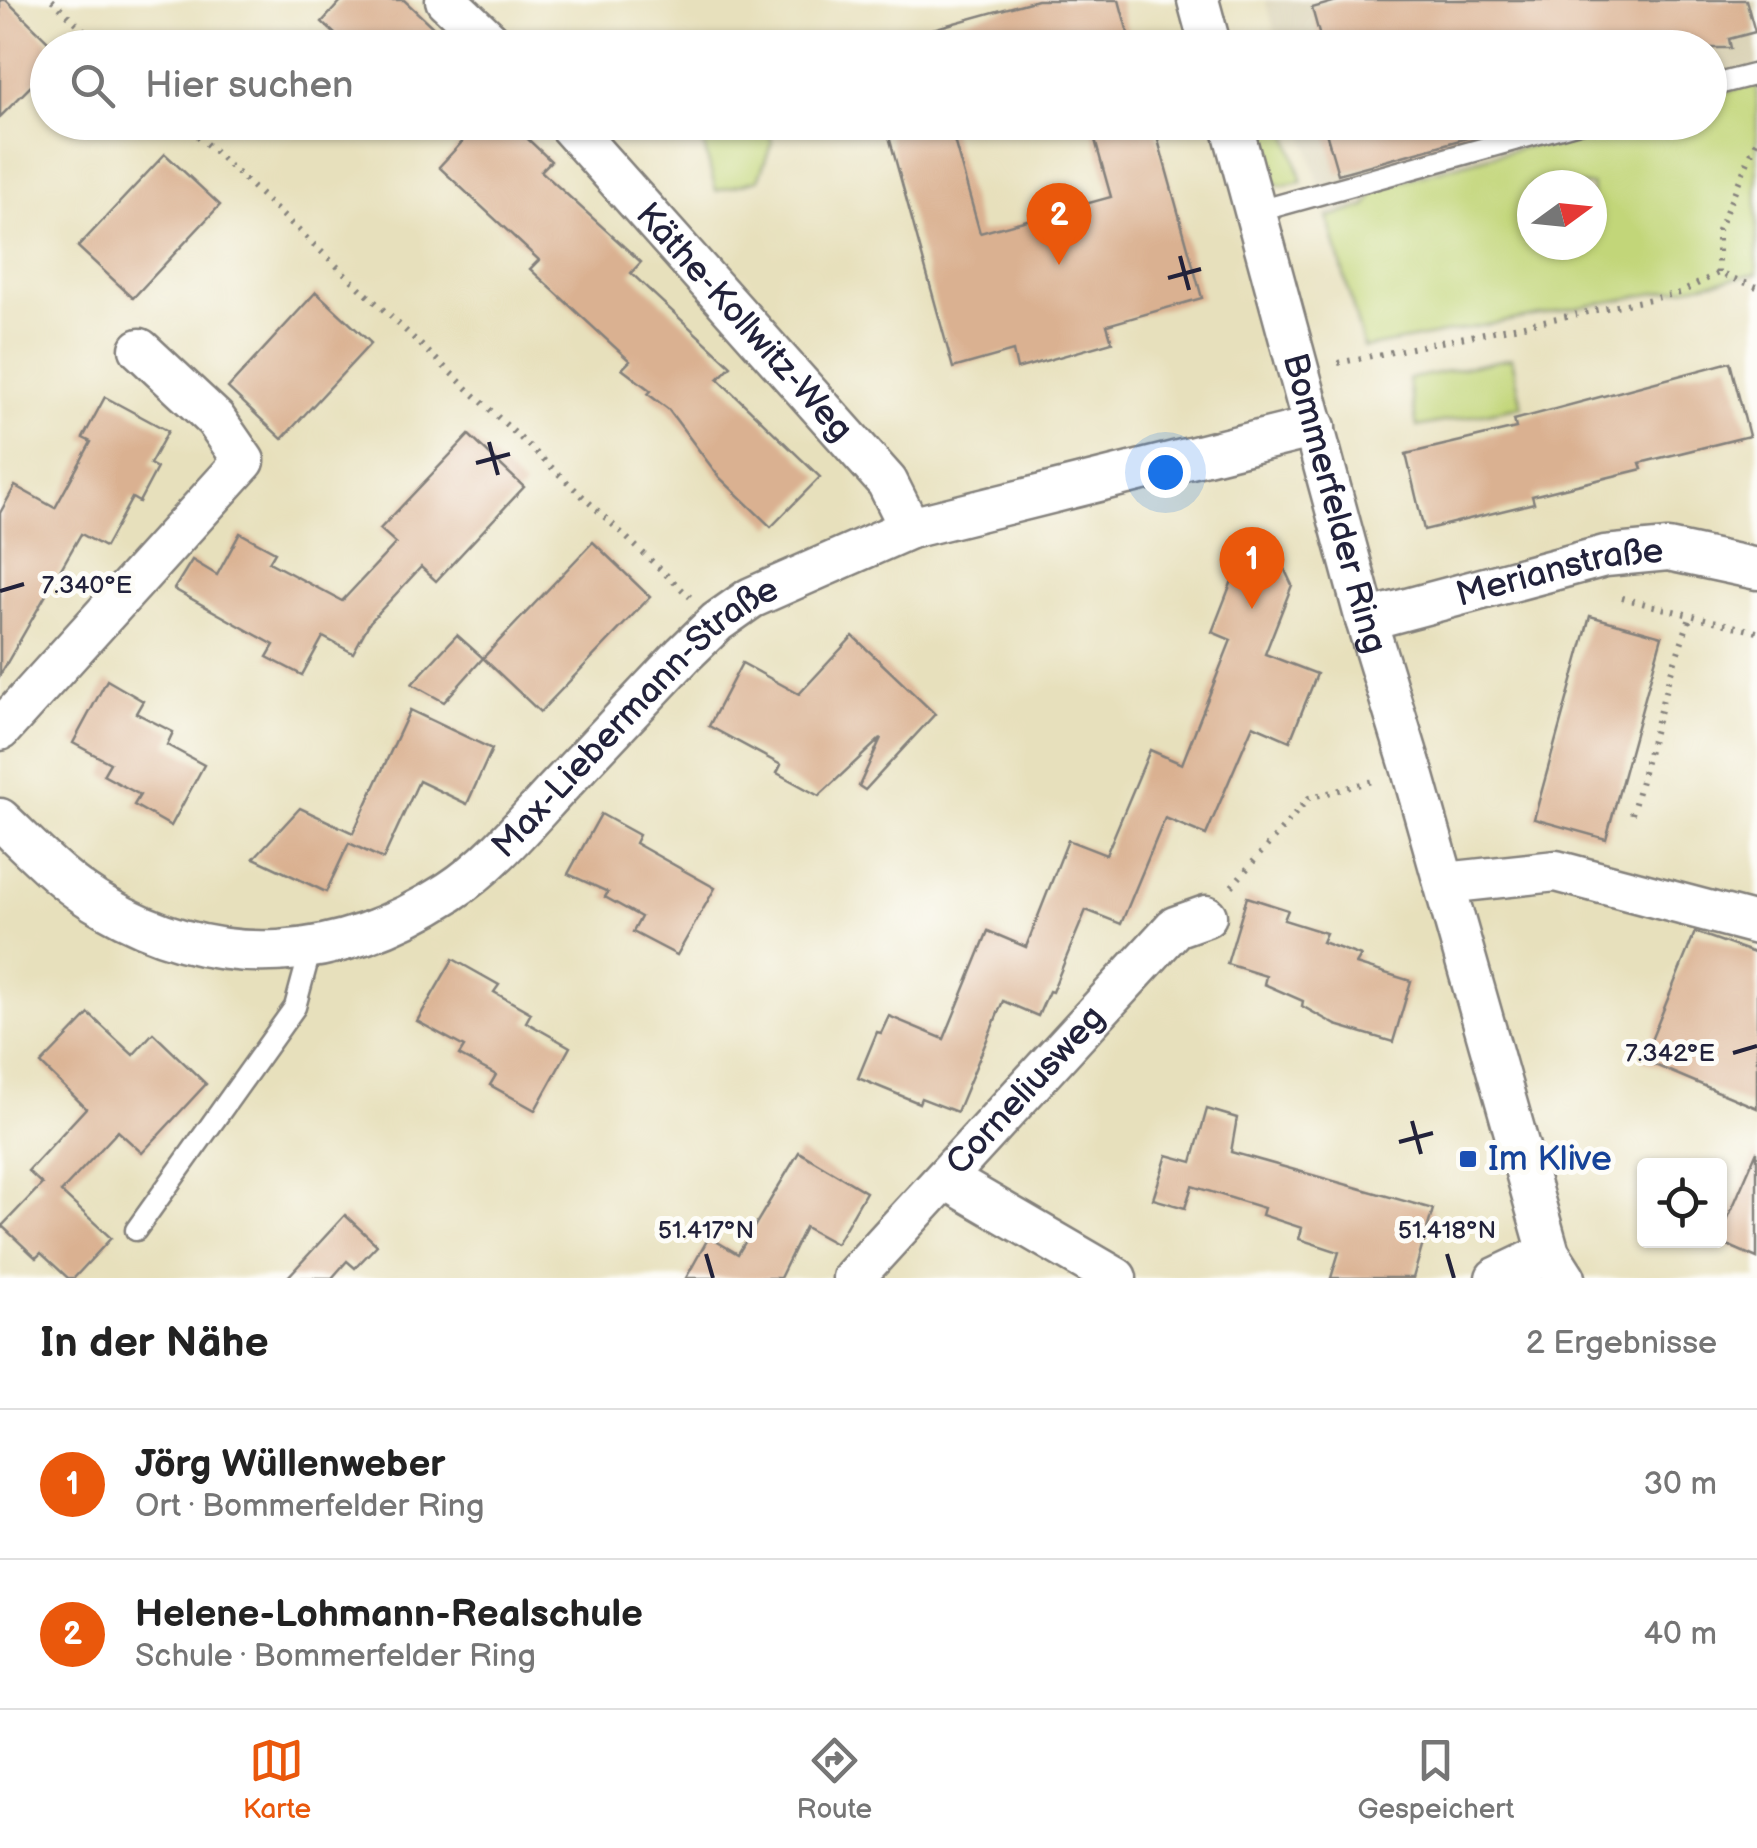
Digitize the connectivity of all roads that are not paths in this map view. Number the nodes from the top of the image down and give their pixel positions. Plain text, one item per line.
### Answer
1 (446, 0) edge
2 (1198, 0) edge
3 (478, 30) edge
4 (1206, 30) edge
5 (1757, 74) edge
6 (1727, 82) edge
7 (582, 140) edge
8 (1236, 140) edge
9 (1514, 140) edge
10 (1256, 212) junction
11 (140, 349) dead end
12 (1315, 427) junction
13 (910, 528) junction
14 (1757, 569) edge
15 (1366, 620) junction
16 (0, 730) edge
17 (0, 819) edge
18 (1445, 882) junction
19 (1206, 916) road end
20 (1757, 924) edge
21 (311, 948) junction
22 (946, 1179) junction
23 (136, 1230) dead end
24 (1557, 1266) edge
25 (854, 1278) edge
26 (1116, 1278) edge
27 (1496, 1278) edge

1 - 3 street
2 - 4 street
5 - 6 lane
7 - 13 street, Käthe-Kollwitz-Weg
8 - 10 street, Bommerfelder Ring
9 - 10 lane
10 - 12 street, Bommerfelder Ring
11 - 16 street
12 - 13 street, Max-Liebermann-Straße
12 - 15 street, Bommerfelder Ring
13 - 21 street, Max-Liebermann-Straße
14 - 15 street, Merianstraße
15 - 18 street, Bommerfelder Ring
17 - 21 street, Max-Liebermann-Straße
18 - 20 street
18 - 24 street, Bommerfelder Ring
19 - 22 street, Corneliusweg
21 - 23 lane
22 - 25 street, Corneliusweg
22 - 26 street
24 - 27 street

